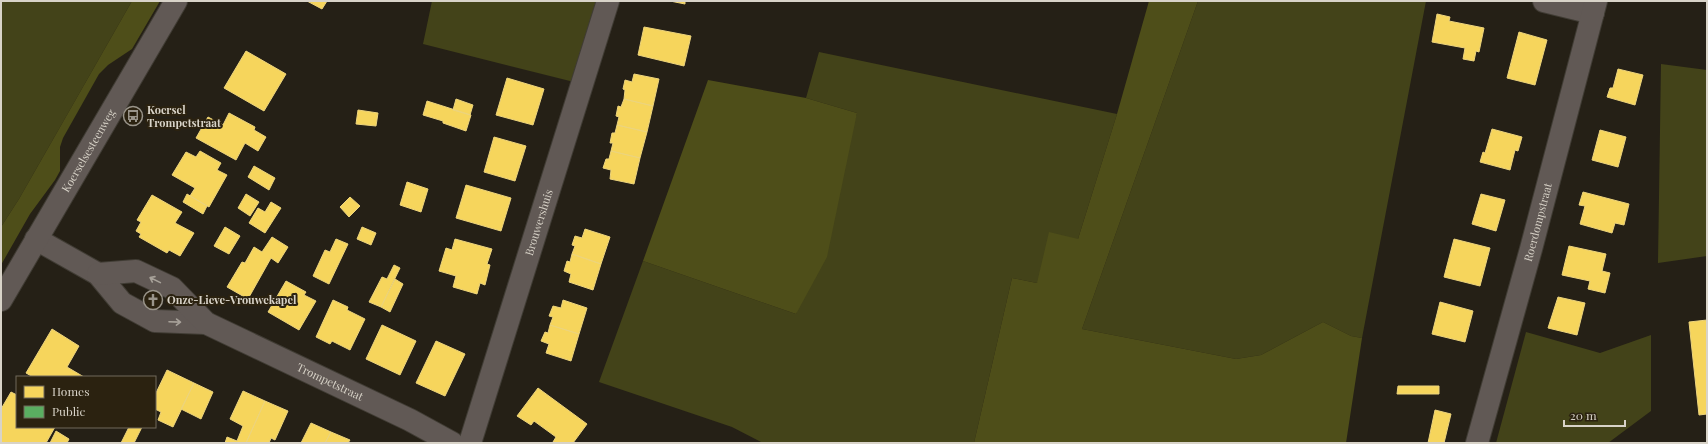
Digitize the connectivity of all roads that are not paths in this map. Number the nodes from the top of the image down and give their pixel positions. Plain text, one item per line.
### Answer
1 (176, 1) edge
2 (608, 1) edge
3 (1544, 1) edge
4 (1595, 7) edge
5 (36, 240) junction
6 (98, 274) junction
7 (1, 300) edge
8 (206, 323) junction
9 (452, 443) edge
10 (470, 443) edge
11 (1477, 443) edge

1 - 5 street, Koerselsesteenweg
2 - 10 street, Brouwershuis
3 - 4 street
4 - 11 street, Roerdompstraat
5 - 6 street, Trompetstraat
5 - 7 street, Koerselsesteenweg
6 -> 8 street, Trompetstraat
8 -> 6 street, Trompetstraat
8 - 9 street, Trompetstraat

